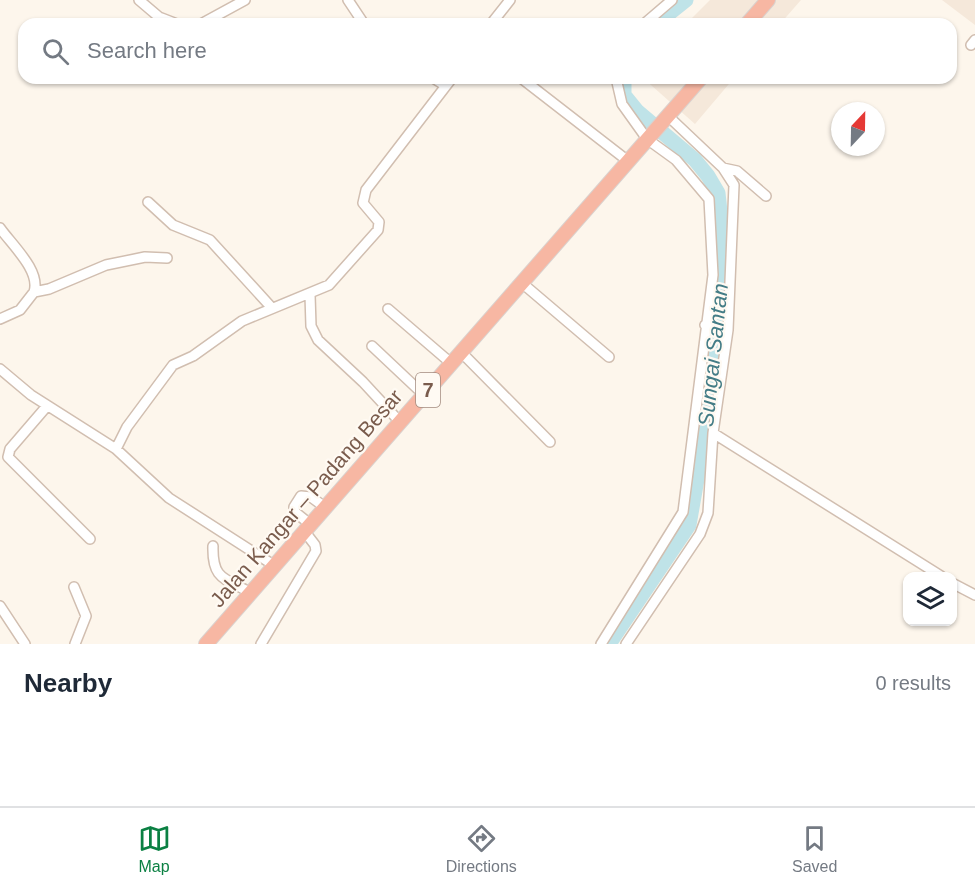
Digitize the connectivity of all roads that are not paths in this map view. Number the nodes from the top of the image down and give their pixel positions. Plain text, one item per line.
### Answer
1 (139, 0) edge
2 (245, 0) edge
3 (348, 0) edge
4 (510, 0) edge
5 (672, 0) edge
6 (768, 0) edge
7 (164, 18) edge
8 (212, 18) edge
9 (360, 18) edge
10 (496, 18) edge
11 (651, 18) edge
12 (752, 18) edge
13 (447, 84) edge
14 (529, 84) edge
15 (617, 84) edge
16 (696, 84) edge
17 (667, 117) junction
18 (648, 137) junction
19 (628, 160) junction
20 (723, 168) junction
21 (766, 196) dead end
22 (148, 202) dead end
23 (0, 228) edge
24 (167, 258) dead end
25 (522, 283) junction
26 (34, 292) junction
27 (310, 295) junction
28 (272, 308) junction
29 (388, 309) dead end
30 (0, 320) edge
31 (709, 325) junction
32 (725, 329) junction
33 (372, 346) dead end
34 (462, 353) junction
35 (609, 357) dead end
36 (452, 364) junction
37 (0, 369) edge
38 (424, 395) junction
39 (47, 406) junction
40 (400, 422) junction
41 (713, 434) junction
42 (550, 442) dead end
43 (117, 449) junction
44 (326, 508) junction
45 (308, 528) junction
46 (90, 539) dead end
47 (213, 546) dead end
48 (275, 566) junction
49 (935, 572) edge
50 (957, 586) edge
51 (74, 587) dead end
52 (251, 593) junction
53 (975, 595) edge
54 (0, 606) edge
55 (25, 644) edge
56 (75, 644) edge
57 (206, 644) edge
58 (261, 644) edge
59 (601, 644) edge
60 (626, 644) edge

1 - 7 street
2 - 8 street
3 - 9 street
4 - 10 street
5 - 11 street
6 - 12 highway
13 - 27 street
14 - 19 street
15 - 18 street
16 - 17 highway, 7
17 - 18 highway, 7
17 - 20 street
18 - 19 highway, Jalan Kangar – Padang Besar / 7
18 - 31 street
19 - 25 highway, Jalan Kangar – Padang Besar / 7
20 - 21 street
20 - 32 street
22 - 28 street
23 - 26 street
24 - 26 street
25 - 34 highway, Jalan Kangar – Padang Besar / 7
25 - 35 street
26 - 30 street
27 - 28 street
27 - 40 street
28 - 43 street
29 - 36 street
31 - 32 street
31 - 59 street
32 - 41 street
33 - 38 street
34 - 36 highway, Jalan Kangar – Padang Besar / 7
34 - 42 street
36 - 38 highway, Jalan Kangar – Padang Besar / 7
37 - 39 street
38 - 40 highway, Jalan Kangar – Padang Besar / 7
39 - 43 street
39 - 46 street
40 - 44 highway, Jalan Kangar – Padang Besar / 7
41 - 49 street
41 - 60 street
43 - 48 street
44 - 45 highway, Jalan Kangar – Padang Besar / 7
44 - 45 street
45 - 48 highway, Jalan Kangar – Padang Besar / 7
45 - 58 street
47 - 52 street
48 - 52 highway, Jalan Kangar – Padang Besar / 7
50 - 53 street
51 - 56 street
52 - 57 highway, Jalan Kangar – Padang Besar / 7
54 - 55 street

